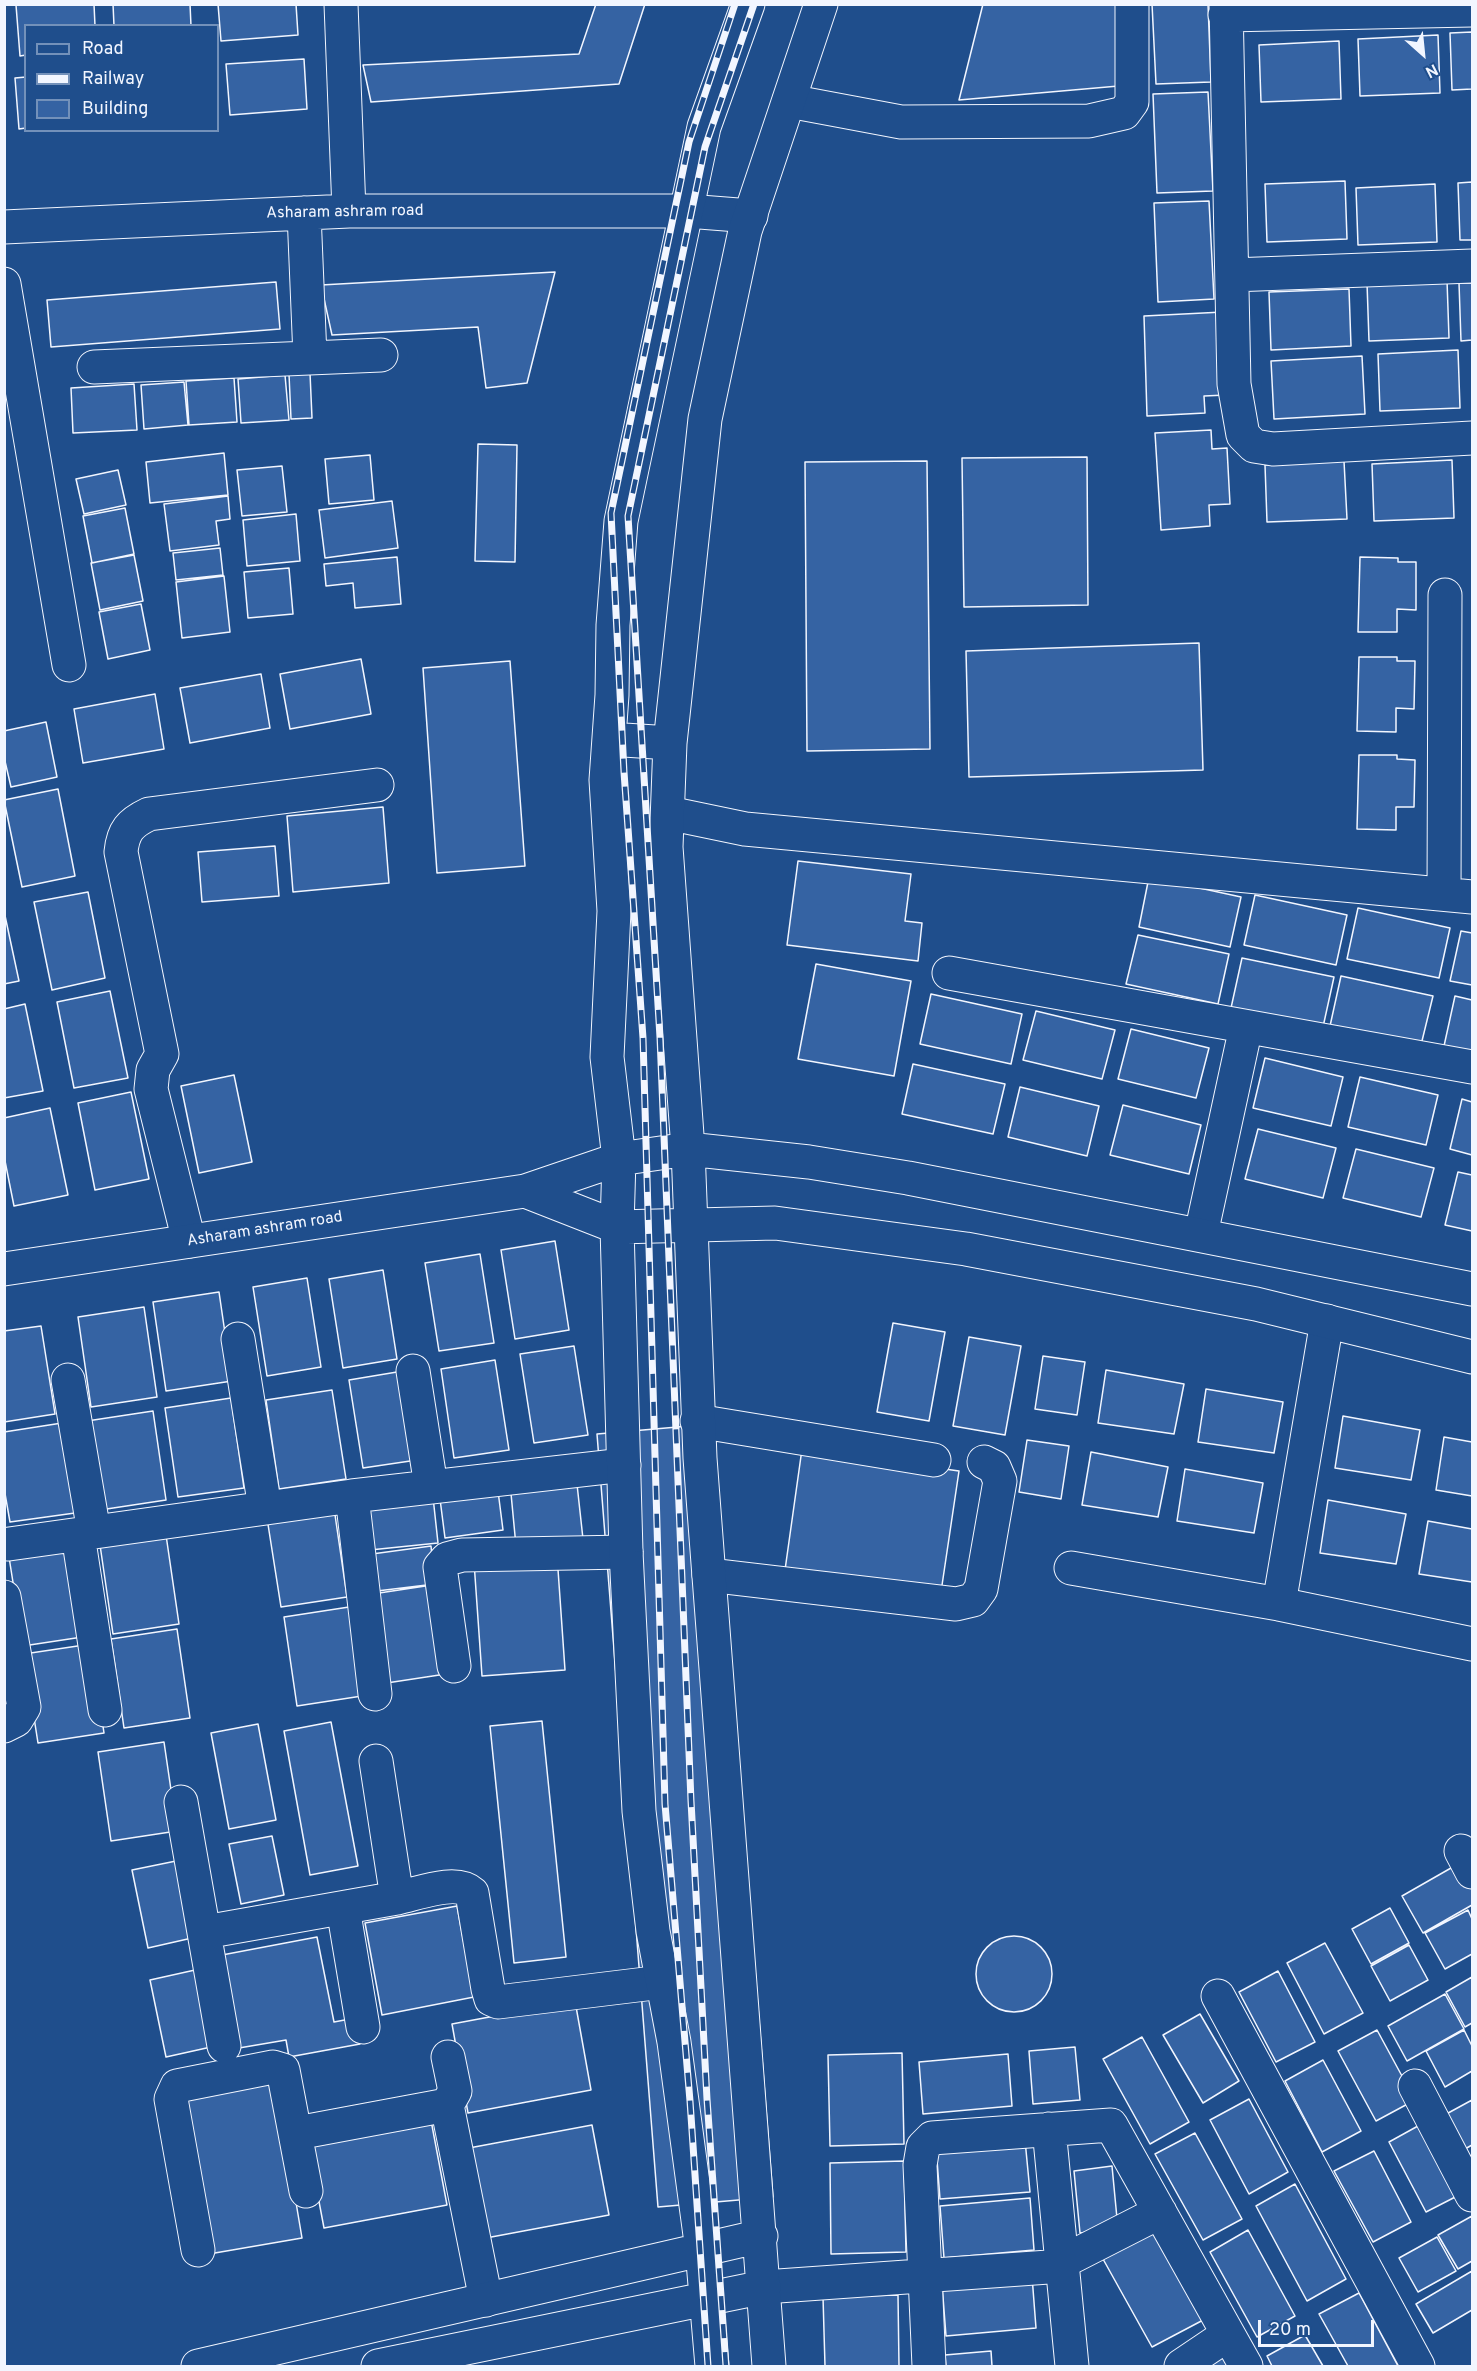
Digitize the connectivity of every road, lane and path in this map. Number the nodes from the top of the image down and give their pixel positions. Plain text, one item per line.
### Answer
1 (341, 4) edge
2 (748, 4) edge
3 (821, 4) edge
4 (1132, 4) edge
5 (1225, 10) edge
6 (1473, 10) edge
7 (789, 101) junction
8 (349, 211) junction
9 (687, 211) junction
10 (304, 213) junction
11 (751, 216) junction
12 (4, 227) edge
13 (1473, 266) edge
14 (1232, 275) junction
15 (4, 284) edge
16 (381, 355) dead end
17 (310, 357) junction
18 (94, 367) dead end
19 (1473, 438) edge
20 (1445, 595) dead end
21 (69, 665) dead end
22 (609, 739) junction
23 (670, 743) junction
24 (377, 785) dead end
25 (668, 813) junction
26 (1458, 895) edge
27 (949, 973) dead end
28 (1246, 1027) junction
29 (1473, 1067) edge
30 (688, 1149) junction
31 (619, 1159) junction
32 (525, 1191) junction
33 (617, 1227) junction
34 (690, 1227) junction
35 (1201, 1234) junction
36 (189, 1241) junction
37 (4, 1269) edge
38 (1473, 1289) edge
39 (1327, 1321) junction
40 (238, 1339) dead end
41 (1473, 1357) edge
42 (413, 1371) dead end
43 (68, 1380) dead end
44 (697, 1421) junction
45 (934, 1460) dead end
46 (984, 1462) dead end
47 (624, 1465) junction
48 (431, 1486) junction
49 (352, 1496) junction
50 (266, 1508) junction
51 (86, 1534) junction
52 (9, 1544) dead end
53 (626, 1552) junction
54 (1071, 1568) dead end
55 (709, 1575) junction
56 (4, 1597) edge
57 (1278, 1604) junction
58 (1473, 1644) edge
59 (454, 1666) dead end
60 (375, 1694) dead end
61 (105, 1710) dead end
62 (4, 1726) edge
63 (376, 1761) dead end
64 (181, 1802) dead end
65 (397, 1898) junction
66 (343, 1908) junction
67 (205, 1932) junction
68 (662, 1982) junction
69 (1218, 1996) dead end
70 (363, 2027) dead end
71 (224, 2046) dead end
72 (448, 2057) dead end
73 (1415, 2086) dead end
74 (447, 2105) junction
75 (1049, 2129) junction
76 (297, 2133) junction
77 (306, 2191) dead end
78 (1473, 2195) edge
79 (1160, 2212) junction
80 (761, 2236) junction
81 (198, 2250) dead end
82 (702, 2250) junction
83 (1062, 2264) junction
84 (926, 2274) junction
85 (764, 2287) junction
86 (706, 2298) junction
87 (486, 2300) junction
88 (1227, 2335) junction
89 (415, 2362) edge
90 (198, 2367) edge
91 (378, 2367) edge
92 (712, 2367) edge
93 (769, 2367) edge
94 (929, 2367) edge
95 (1072, 2367) edge
96 (1181, 2367) edge
97 (1246, 2367) edge
98 (1418, 2367) edge

1 - 8 street
2 - 9 street
3 - 7 street
4 - 7 street
5 - 6 street
5 - 14 street
7 - 11 street
8 - 9 street, Asharam ashram road
8 - 10 street, Asharam ashram road
9 - 11 street, Asharam ashram road
9 - 22 street
10 - 12 street, Asharam ashram road
10 - 17 street
11 - 23 street
13 - 14 street
14 - 19 street
15 - 21 street
16 - 17 street
17 - 18 street
20 - 26 street
22 - 23 street
22 - 31 street
23 - 25 street
24 - 36 street
25 - 26 street
25 - 30 street
27 - 28 street
28 - 29 street
28 - 35 street
30 - 31 street, Asharam ashram road
30 - 34 street
30 - 35 street, Asharam ashram road
31 - 32 street, Asharam ashram road
31 - 33 street
32 - 33 street
32 - 36 street, Asharam ashram road
33 - 34 street
33 - 47 street
34 - 39 street
34 - 44 street
35 - 38 street, Asharam ashram road
36 - 37 street, Asharam ashram road
39 - 41 street
39 - 57 street
40 - 50 street
42 - 48 street
43 - 51 street
44 - 45 street
44 - 55 street
46 - 55 street
47 - 48 street
47 - 53 street
48 - 49 street
49 - 50 street
49 - 60 street
50 - 51 street
51 - 52 street
51 - 61 street
53 - 59 street
53 - 68 street
54 - 57 street
55 - 80 street
56 - 62 street
57 - 58 street
63 - 65 street
64 - 67 street
65 - 66 street
65 - 68 street
66 - 67 street
66 - 70 street
67 - 71 street
68 - 82 street
69 - 98 street
72 - 74 street
73 - 78 street
74 - 76 street
74 - 87 street
75 - 79 street
75 - 83 street
75 - 84 street
76 - 77 street
76 - 81 street
79 - 83 street
79 - 88 street
80 - 82 street
80 - 85 street
82 - 86 street
82 - 87 street
83 - 84 street
83 - 95 street
84 - 85 street
84 - 94 street
85 - 86 street
85 - 93 street
86 - 89 street
86 - 92 street
87 - 90 street
88 - 96 street
88 - 97 street
89 - 91 street

